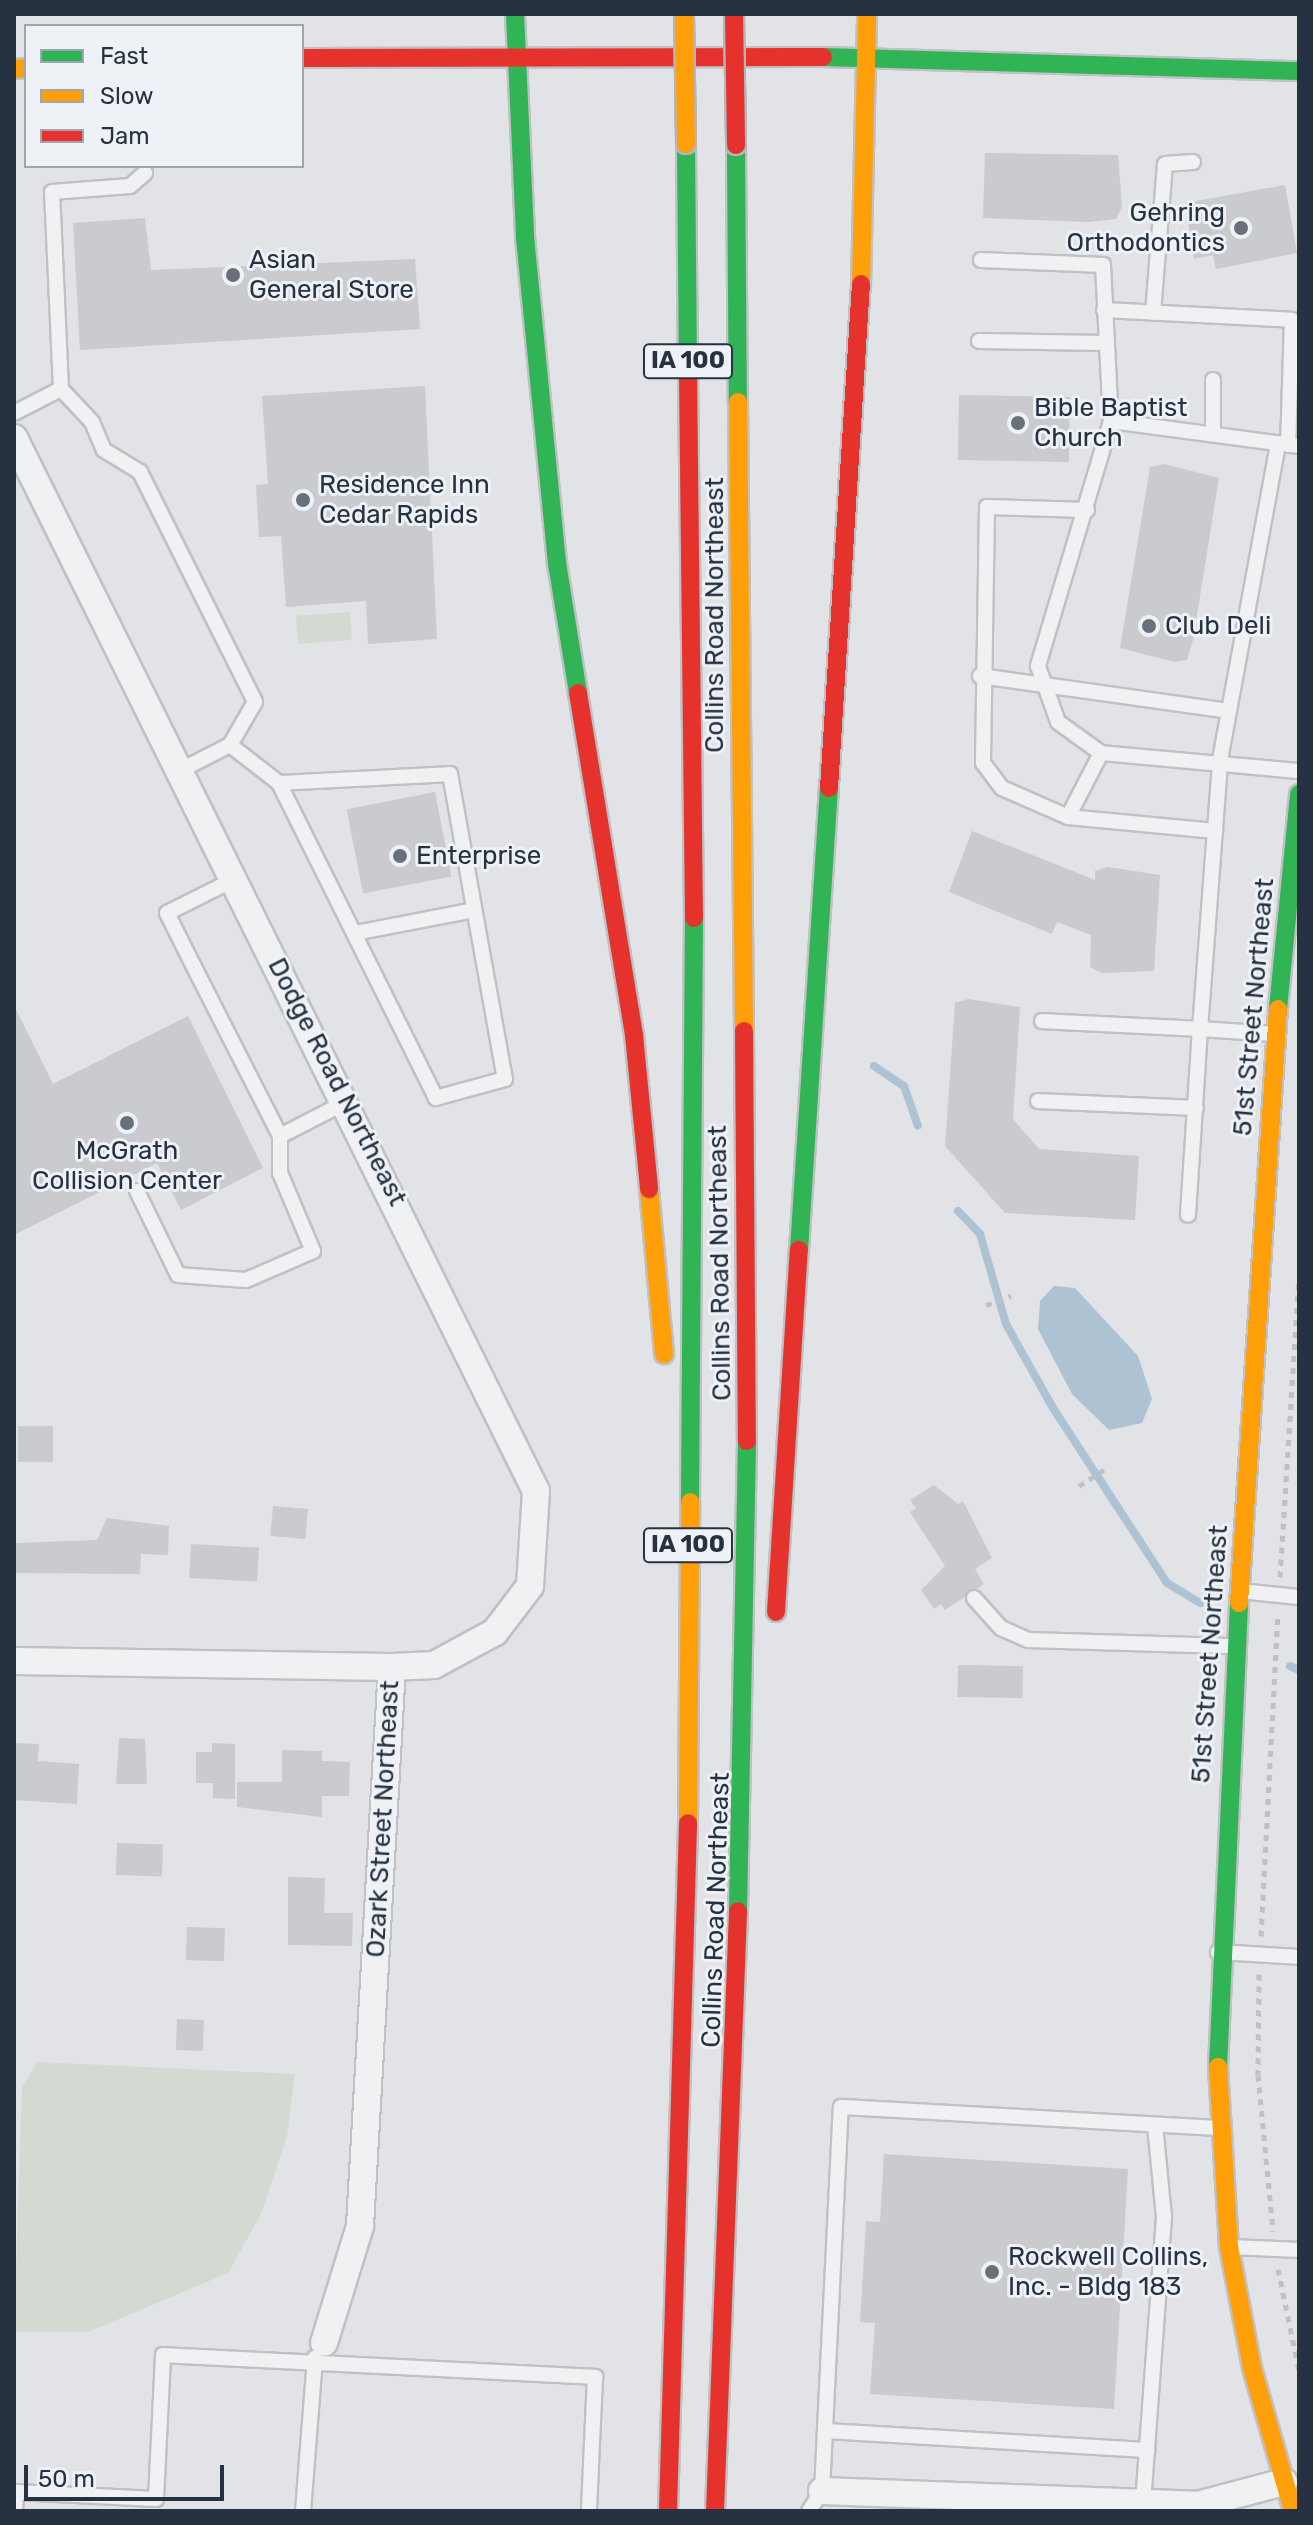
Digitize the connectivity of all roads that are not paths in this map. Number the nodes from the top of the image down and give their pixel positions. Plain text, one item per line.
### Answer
1 (515, 14) edge
2 (684, 14) edge
3 (734, 14) edge
4 (867, 14) edge
5 (516, 55) junction
6 (867, 57) junction
7 (304, 58) edge
8 (1299, 71) edge
9 (1193, 162) dead end
10 (145, 173) dead end
11 (981, 260) dead end
12 (1104, 310) junction
13 (1153, 313) junction
14 (979, 341) dead end
15 (1105, 343) junction
16 (1213, 380) dead end
17 (61, 389) junction
18 (14, 413) edge
19 (1111, 421) junction
20 (1213, 433) junction
21 (14, 438) edge
22 (1288, 445) edge
23 (1087, 510) junction
24 (980, 676) junction
25 (1041, 679) junction
26 (1229, 711) junction
27 (230, 745) junction
28 (1101, 753) junction
29 (1220, 760) junction
30 (181, 770) junction
31 (1299, 771) edge
32 (279, 783) junction
33 (1299, 802) edge
34 (1068, 817) junction
35 (1215, 831) junction
36 (235, 879) junction
37 (474, 910) junction
38 (355, 933) junction
39 (1290, 982) edge
40 (1042, 1021) dead end
41 (1200, 1029) junction
42 (1276, 1034) junction
43 (348, 1101) junction
44 (1038, 1101) dead end
45 (1196, 1108) junction
46 (280, 1136) junction
47 (137, 1191) dead end
48 (1188, 1215) dead end
49 (665, 1377) dead end
50 (669, 1454) dead end
51 (1240, 1591) junction
52 (1299, 1597) edge
53 (974, 1598) dead end
54 (775, 1627) dead end
55 (1237, 1646) junction
56 (14, 1661) edge
57 (392, 1667) junction
58 (764, 1733) dead end
59 (746, 1832) junction
60 (1218, 1952) junction
61 (1299, 1957) edge
62 (686, 2035) junction
63 (1155, 2125) junction
64 (1218, 2128) junction
65 (1229, 2247) junction
66 (1299, 2250) edge
67 (318, 2353) junction
68 (825, 2431) junction
69 (1147, 2450) junction
70 (1284, 2482) junction
71 (815, 2501) edge
72 (998, 2504) edge
73 (1129, 2505) edge
74 (15, 2511) edge
75 (303, 2511) edge
76 (589, 2511) edge
77 (668, 2511) edge
78 (715, 2511) edge
79 (1293, 2511) edge

1 - 5 main road
2 - 62 main road, Collins Road Northeast / IA 100, bridge
3 - 59 main road, Collins Road Northeast / IA 100, bridge
4 - 6 main road
5 - 6 main road
5 - 7 main road
5 - 49 main road
6 - 8 main road
6 - 54 main road
9 - 13 lane
10 - 17 lane
11 - 12 lane
12 - 13 lane
12 - 15 lane
13 - 22 lane
14 - 15 lane
15 - 19 lane
16 - 20 lane
17 - 18 lane
17 - 27 lane
19 - 20 lane
19 - 23 lane
20 - 22 lane
21 - 30 street, Dodge Road Northeast
22 - 26 lane
23 - 24 lane
23 - 25 lane
24 - 25 lane
24 - 34 lane
25 - 26 lane
25 - 28 lane
26 - 29 lane
27 - 30 lane
27 - 32 lane
28 - 29 lane
28 - 34 lane
29 - 31 lane
29 - 35 lane
30 - 36 street, Dodge Road Northeast
32 - 37 lane
32 - 38 lane
33 - 39 main road, 51st Street Northeast
34 - 35 lane
35 - 41 lane
36 - 43 street, Dodge Road Northeast
36 - 46 lane
37 - 38 lane
37 - 38 lane
39 - 42 main road, 51st Street Northeast
40 - 41 lane
41 - 42 lane
41 - 45 lane
42 - 51 main road, 51st Street Northeast
43 - 46 lane
43 - 57 street, Dodge Road Northeast
44 - 45 lane
45 - 48 lane
46 - 47 lane
50 - 62 main road
51 - 52 lane
51 - 55 main road, 51st Street Northeast
53 - 55 lane
55 - 60 main road, 51st Street Northeast
56 - 57 street, Ozark Street Northeast
57 - 67 street, Ozark Street Northeast
58 - 59 main road
59 - 78 main road, Collins Road Northeast / IA 100
60 - 61 lane
60 - 64 main road, 51st Street Northeast
62 - 77 main road, Collins Road Northeast / IA 100
63 - 64 lane
63 - 68 lane
63 - 69 lane
64 - 65 main road, 51st Street Northeast
65 - 66 lane
65 - 70 main road, 51st Street Northeast
67 - 74 lane
67 - 75 lane
67 - 76 lane
68 - 69 lane
68 - 71 lane
69 - 73 lane
70 - 73 street
70 - 79 main road, 51st Street Northeast
71 - 72 street
72 - 73 street

